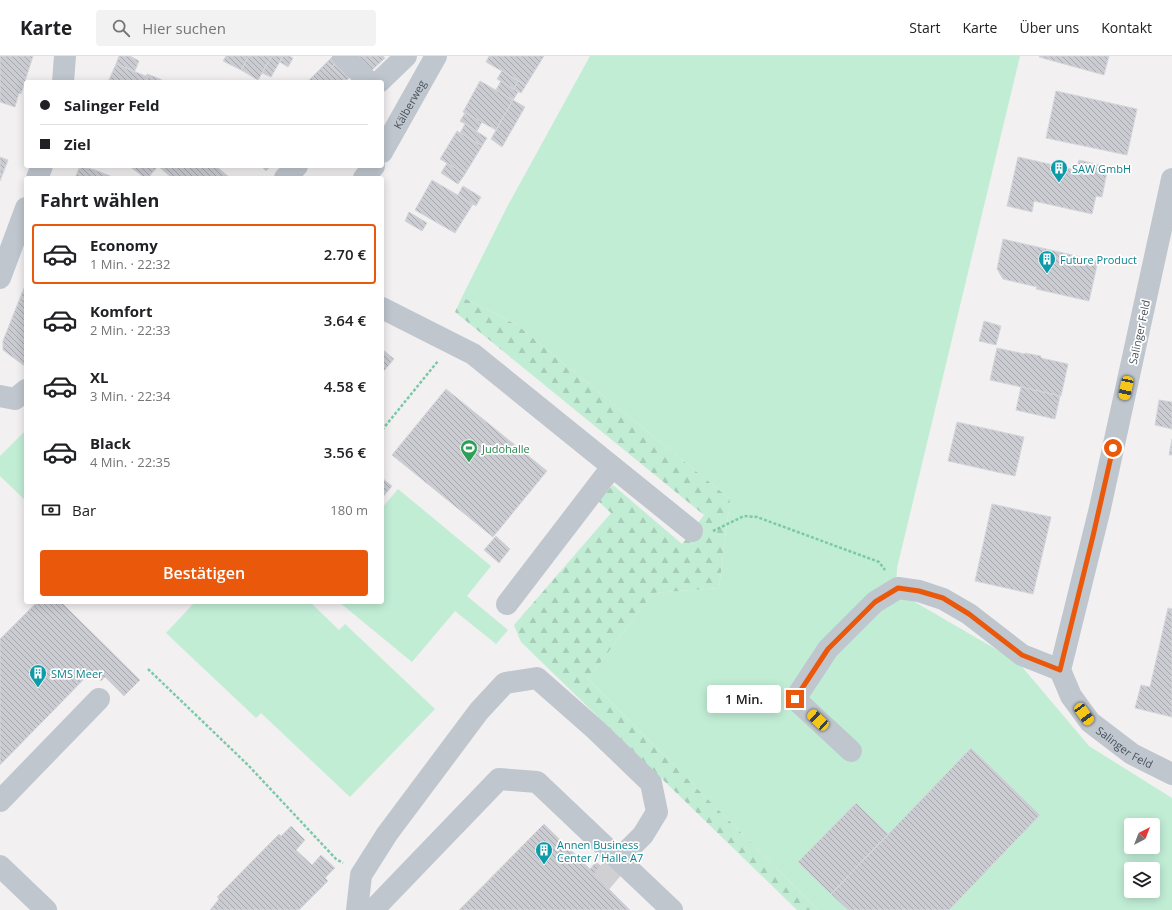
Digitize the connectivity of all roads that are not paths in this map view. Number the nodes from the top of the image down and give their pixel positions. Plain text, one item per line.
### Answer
1 (65, 56) edge
2 (343, 56) edge
3 (406, 56) edge
4 (436, 56) edge
5 (63, 80) edge
6 (367, 80) edge
7 (381, 80) edge
8 (384, 148) edge
9 (295, 168) edge
10 (372, 168) edge
11 (287, 176) edge
12 (366, 176) edge
13 (1172, 179) edge
14 (24, 213) edge
15 (0, 278) edge
16 (384, 309) edge
17 (24, 392) edge
18 (0, 396) edge
19 (612, 467) junction
20 (692, 531) road end
21 (507, 604) dead end
22 (1060, 670) junction
23 (99, 698) dead end
24 (851, 751) dead end
25 (1172, 774) edge
26 (0, 800) edge
27 (628, 851) tunnel mouth
28 (0, 866) edge
29 (46, 910) edge
30 (357, 910) edge
31 (373, 910) edge
32 (672, 910) edge

1 - 5 street
2 - 6 street
3 - 7 street
4 - 8 street, Kälberweg
9 - 11 street
10 - 12 street
13 - 22 street, Salinger Feld
14 - 15 street
16 - 19 street
17 - 18 street
19 - 20 street
19 - 21 street
22 - 24 street
22 - 25 street, Salinger Feld
23 - 26 street
27 - 30 street
28 - 29 street
31 - 32 street

